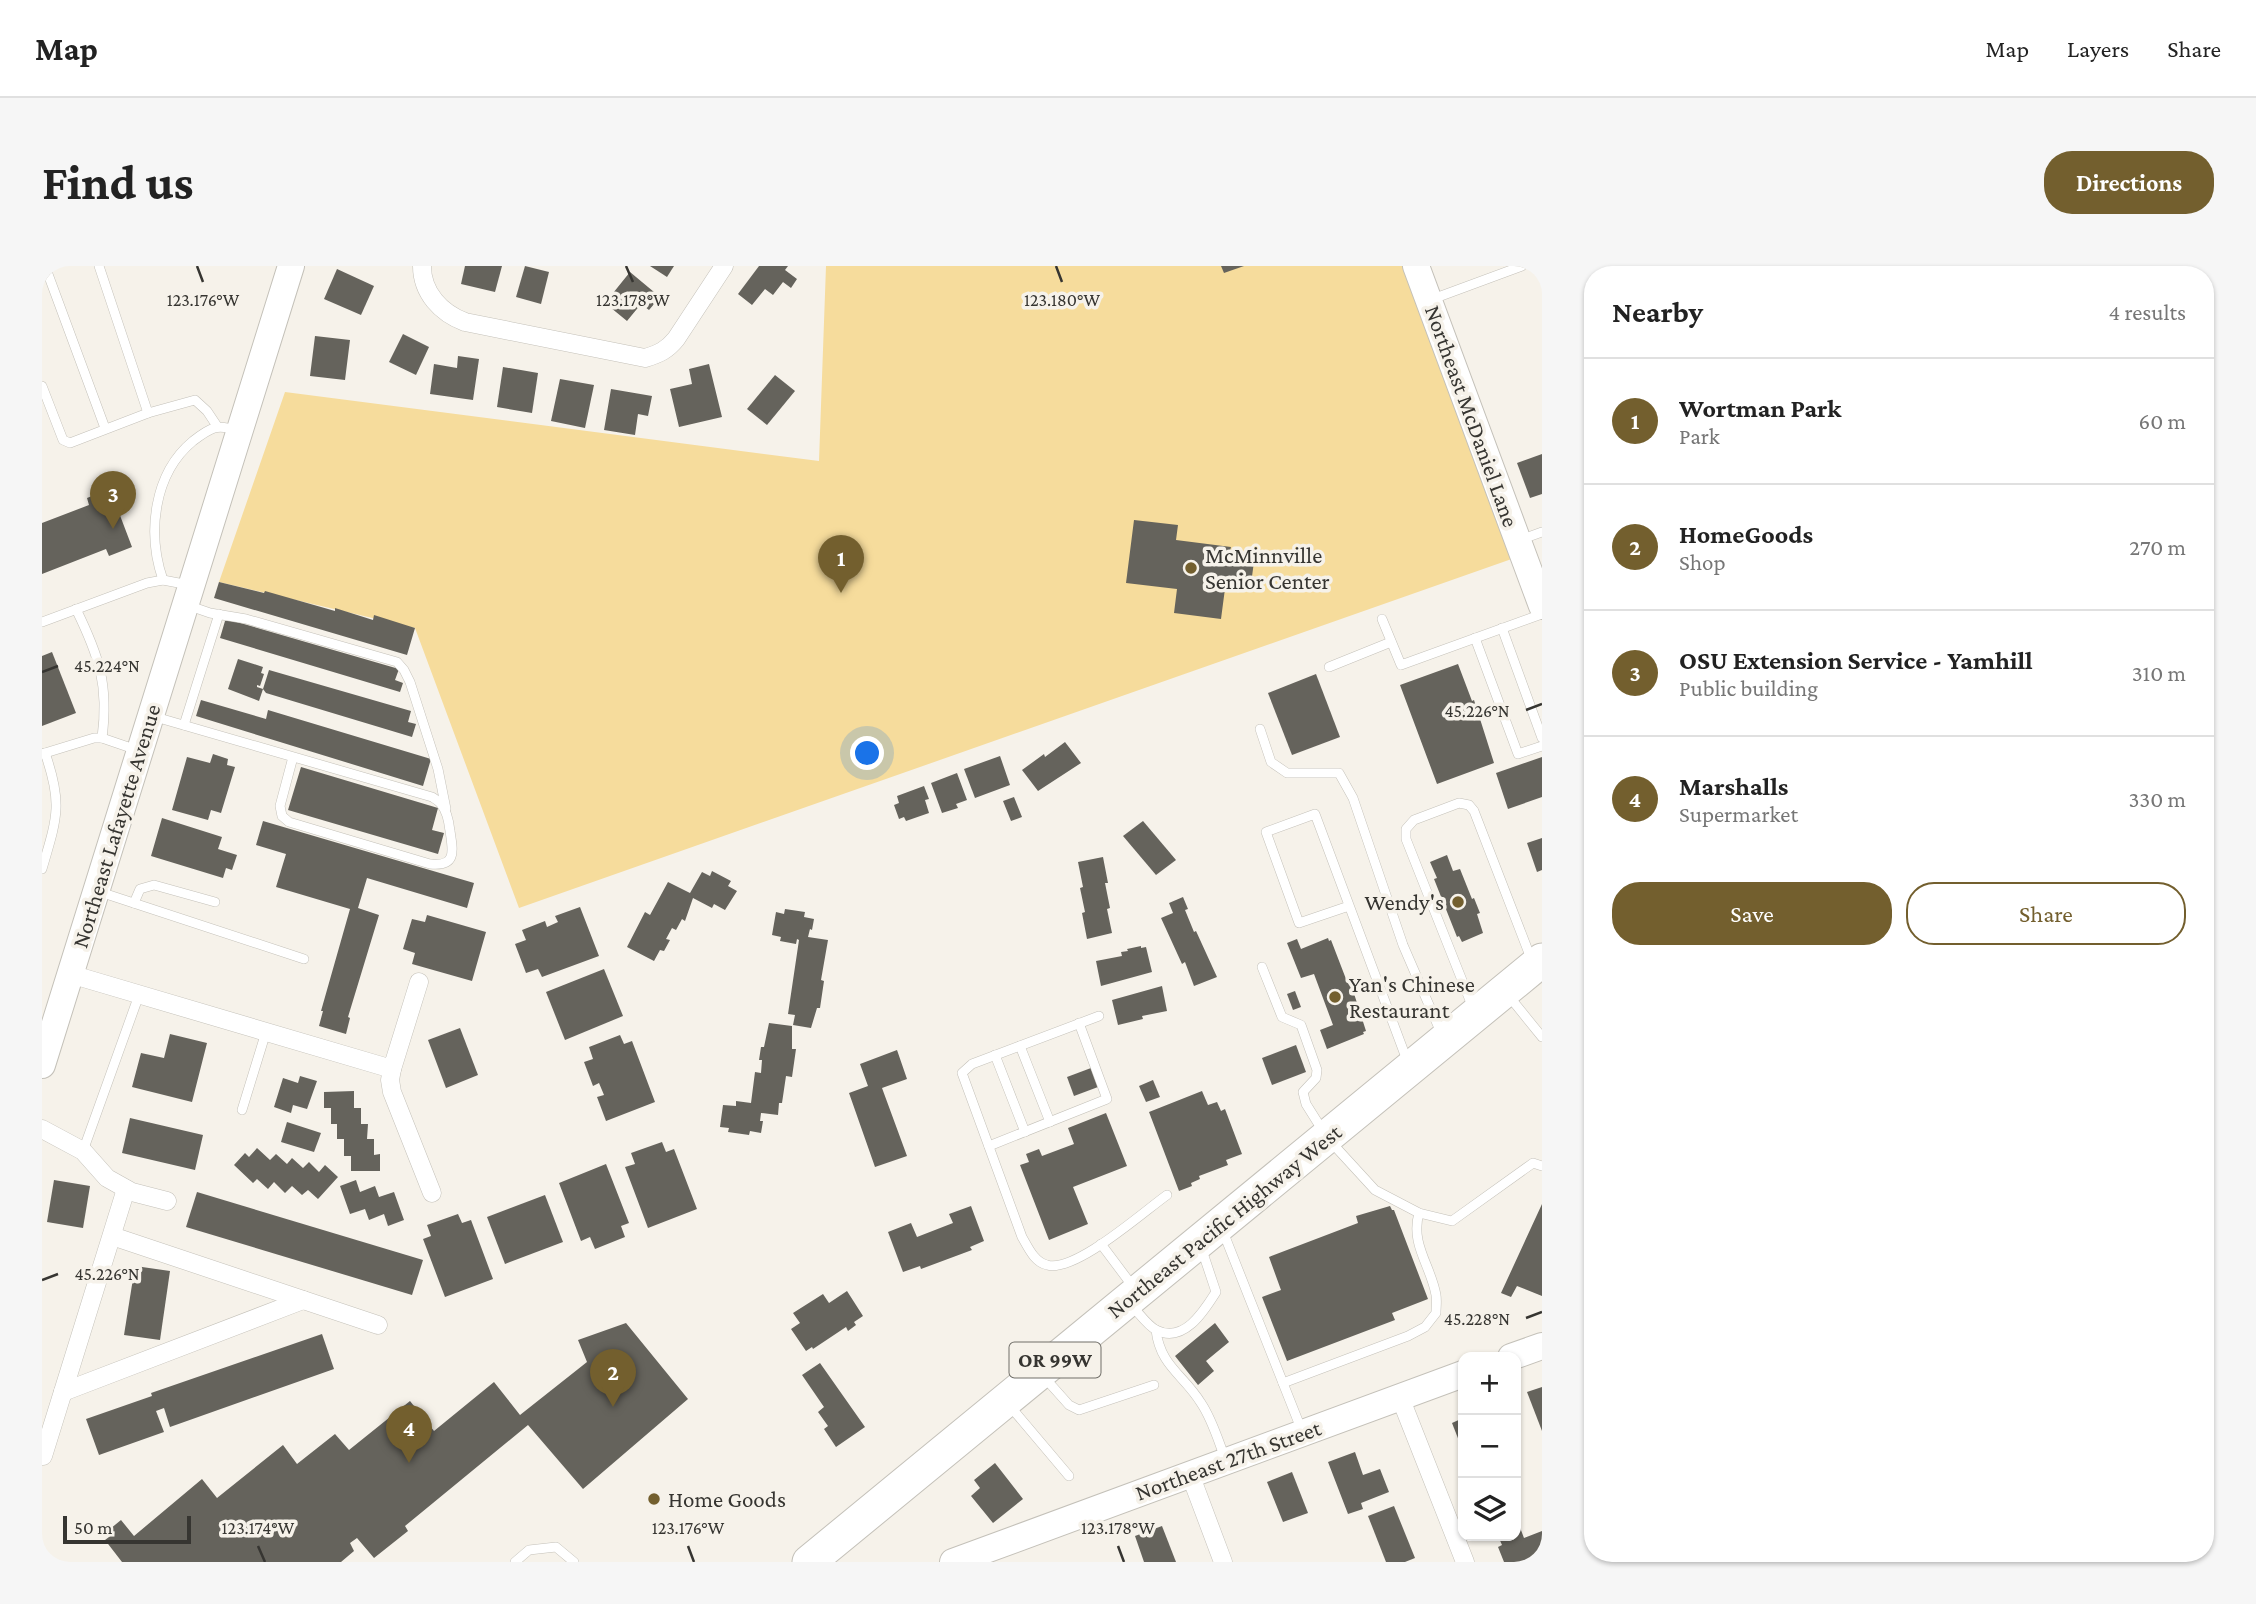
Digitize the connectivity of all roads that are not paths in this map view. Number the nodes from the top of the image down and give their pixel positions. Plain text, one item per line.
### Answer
1 (45, 266) edge
2 (99, 266) edge
3 (290, 266) edge
4 (422, 266) edge
5 (723, 266) edge
6 (1416, 266) edge
7 (1522, 266) edge
8 (1429, 301) junction
9 (42, 386) edge
10 (148, 413) junction
11 (105, 428) junction
12 (228, 429) junction
13 (1530, 537) edge
14 (163, 580) junction
15 (188, 595) junction
16 (1542, 606) edge
17 (76, 609) junction
18 (219, 614) junction
19 (1542, 614) edge
20 (1382, 619) dead end
21 (42, 622) edge
22 (1502, 628) junction
23 (1475, 638) junction
24 (1391, 642) junction
25 (1329, 667) dead end
26 (151, 715) junction
27 (184, 725) junction
28 (1260, 729) dead end
29 (102, 738) junction
30 (1542, 738) edge
31 (1542, 746) edge
32 (140, 751) junction
33 (43, 753) edge
34 (293, 757) junction
35 (448, 818) junction
36 (42, 869) edge
37 (96, 891) junction
38 (215, 902) dead end
39 (134, 903) junction
40 (1349, 906) junction
41 (304, 959) dead end
42 (1538, 963) edge
43 (1262, 967) dead end
44 (71, 974) junction
45 (419, 982) dead end
46 (1504, 990) junction
47 (139, 995) junction
48 (1475, 1015) junction
49 (1099, 1016) dead end
50 (1079, 1023) junction
51 (266, 1032) junction
52 (1542, 1037) edge
53 (1444, 1040) junction
54 (1020, 1046) junction
55 (995, 1055) junction
56 (43, 1062) edge
57 (1410, 1068) junction
58 (392, 1069) junction
59 (242, 1110) dead end
60 (1050, 1122) junction
61 (42, 1129) edge
62 (1024, 1132) junction
63 (1326, 1137) junction
64 (989, 1146) junction
65 (83, 1151) junction
66 (1542, 1166) edge
67 (126, 1189) junction
68 (432, 1193) dead end
69 (1167, 1195) dead end
70 (167, 1201) dead end
71 (1419, 1213) junction
72 (1210, 1233) junction
73 (112, 1236) junction
74 (1101, 1244) junction
75 (1132, 1297) junction
76 (303, 1300) junction
77 (378, 1325) dead end
78 (1156, 1330) junction
79 (1542, 1346) edge
80 (1521, 1353) edge
81 (1040, 1373) junction
82 (1458, 1376) edge
83 (1283, 1383) junction
84 (1154, 1385) dead end
85 (63, 1392) junction
86 (1400, 1397) junction
87 (1006, 1401) junction
88 (1302, 1433) junction
89 (43, 1456) edge
90 (1226, 1460) junction
91 (1190, 1474) junction
92 (1069, 1476) dead end
93 (515, 1562) edge
94 (574, 1562) edge
95 (809, 1562) edge
96 (953, 1562) edge
97 (1223, 1562) edge
98 (1465, 1562) edge

1 - 11 lane
2 - 10 lane
3 - 12 street, Northeast Lafayette Avenue
4 - 5 street
6 - 8 street, Northeast McDaniel Lane
7 - 8 lane
8 - 13 street, Northeast McDaniel Lane
9 - 11 lane
10 - 11 lane
10 - 12 lane
12 - 14 lane
12 - 15 street, Northeast Lafayette Avenue
13 - 16 street, Northeast McDaniel Lane
14 - 15 lane
14 - 17 lane
15 - 18 lane
15 - 26 street, Northeast Lafayette Avenue
17 - 21 lane
17 - 29 lane
18 - 27 lane
18 - 35 lane
19 - 22 lane
20 - 24 lane
22 - 23 lane
22 - 30 lane
23 - 24 lane
23 - 31 lane
24 - 25 lane
26 - 27 lane
26 - 32 street, Northeast Lafayette Avenue
27 - 34 lane
28 - 53 lane
29 - 32 lane
29 - 33 lane
32 - 37 street, Northeast Lafayette Avenue
33 - 36 lane
34 - 35 lane
34 - 35 lane
37 - 39 lane
37 - 44 street, Northeast Lafayette Avenue
38 - 39 lane
39 - 41 lane
40 - 40 lane
40 - 57 lane
42 - 46 highway, Northeast Pacific Highway West / OR 99W
42 - 48 lane
43 - 63 lane
44 - 47 street
44 - 56 street, Northeast Lafayette Avenue
45 - 58 street
46 - 48 highway, Northeast Pacific Highway West / OR 99W
46 - 52 lane
47 - 51 street
47 - 65 lane
48 - 53 highway, Northeast Pacific Highway West / OR 99W
49 - 50 lane
50 - 54 lane
50 - 60 lane
51 - 58 street
51 - 59 lane
53 - 57 highway, Northeast Pacific Highway West / OR 99W
54 - 55 lane
54 - 60 lane
55 - 62 lane
55 - 64 lane
57 - 63 highway, Northeast Pacific Highway West / OR 99W
58 - 68 street
60 - 62 lane
61 - 65 street
62 - 64 lane
63 - 71 lane
63 - 72 highway, Northeast Pacific Highway West / OR 99W
64 - 74 lane
65 - 67 street
66 - 71 lane
67 - 70 street
67 - 73 street
69 - 74 lane
71 - 83 lane
72 - 75 highway, Northeast Pacific Highway West / OR 99W
72 - 78 lane
72 - 83 lane
73 - 76 street
73 - 85 street
74 - 75 lane
75 - 78 lane
75 - 81 highway, Northeast Pacific Highway West / OR 99W
76 - 77 street
76 - 85 street
78 - 90 lane
79 - 80 street
81 - 84 lane
81 - 87 highway, Northeast Pacific Highway West / OR 99W
82 - 86 street, Northeast 27th Street
83 - 88 lane
85 - 89 street
86 - 88 street, Northeast 27th Street
86 - 98 street
87 - 92 lane
87 - 95 highway, Northeast Pacific Highway West / OR 99W
88 - 90 street, Northeast 27th Street
90 - 91 street, Northeast 27th Street
91 - 96 street, Northeast 27th Street
91 - 97 street
93 - 94 lane

